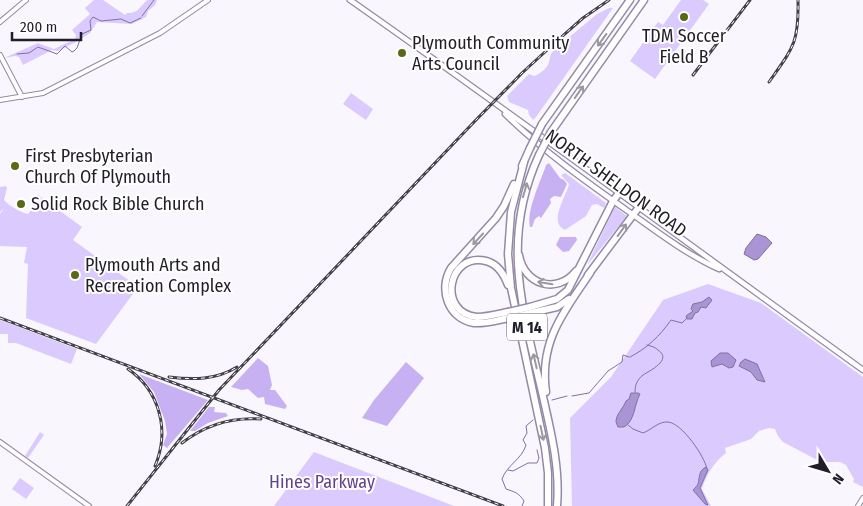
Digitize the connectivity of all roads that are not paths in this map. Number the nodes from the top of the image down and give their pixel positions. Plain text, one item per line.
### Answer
1 (26, 0) edge
2 (208, 0) edge
3 (350, 0) edge
4 (630, 0) edge
5 (644, 0) edge
6 (0, 22) edge
7 (0, 55) edge
8 (22, 97) junction
9 (0, 100) edge
10 (497, 106) junction
11 (557, 147) junction
12 (549, 153) junction
13 (554, 157) junction
14 (524, 162) junction
15 (580, 164) junction
16 (593, 175) junction
17 (588, 184) junction
18 (619, 193) junction
19 (613, 201) junction
20 (639, 207) junction
21 (649, 214) junction
22 (633, 215) junction
23 (642, 221) junction
24 (518, 227) junction
25 (675, 234) junction
26 (672, 242) junction
27 (590, 248) junction
28 (725, 272) junction
29 (590, 273) junction
30 (531, 310) junction
31 (508, 315) junction
32 (519, 325) junction
33 (863, 370) edge
34 (550, 426) junction
35 (0, 442) edge
36 (863, 498) edge
37 (89, 506) edge
38 (548, 506) edge
39 (557, 506) edge
40 (858, 506) edge

1 - 6 street
2 - 8 street
3 - 10 main road, NORTH SHELDON ROAD
4 -> 14 highway, M 14, bridge
24 -> 5 highway, M 14, bridge
7 - 8 street
8 - 9 street
10 - 11 main road, NORTH SHELDON ROAD
10 - 12 main road, NORTH SHELDON ROAD
11 - 12 main road
11 - 15 main road, NORTH SHELDON ROAD
12 - 13 main road, NORTH SHELDON ROAD
13 - 15 main road
13 - 17 main road, NORTH SHELDON ROAD
14 -> 31 highway
14 - 32 highway, M 14
15 - 16 main road, NORTH SHELDON ROAD
16 - 17 main road
16 - 18 main road, NORTH SHELDON ROAD
17 - 19 main road, NORTH SHELDON ROAD
18 - 19 highway
18 - 20 main road, NORTH SHELDON ROAD
19 - 22 main road, NORTH SHELDON ROAD
19 - 27 highway
20 - 21 main road, NORTH SHELDON ROAD
20 - 22 highway
21 - 23 main road
21 - 25 main road, NORTH SHELDON ROAD
22 - 23 main road, NORTH SHELDON ROAD
29 -> 22 highway
23 - 26 main road, NORTH SHELDON ROAD
27 -> 24 highway
34 -> 24 highway, M 14
25 - 26 main road
25 - 28 main road, NORTH SHELDON ROAD
26 - 28 main road, NORTH SHELDON ROAD
27 - 30 highway
28 - 33 main road, NORTH SHELDON ROAD
29 - 30 highway
29 - 34 highway
30 - 31 highway, bridge
31 - 32 highway
32 -> 38 highway, M 14
34 - 39 highway, M 14
35 - 37 street
36 - 40 street

